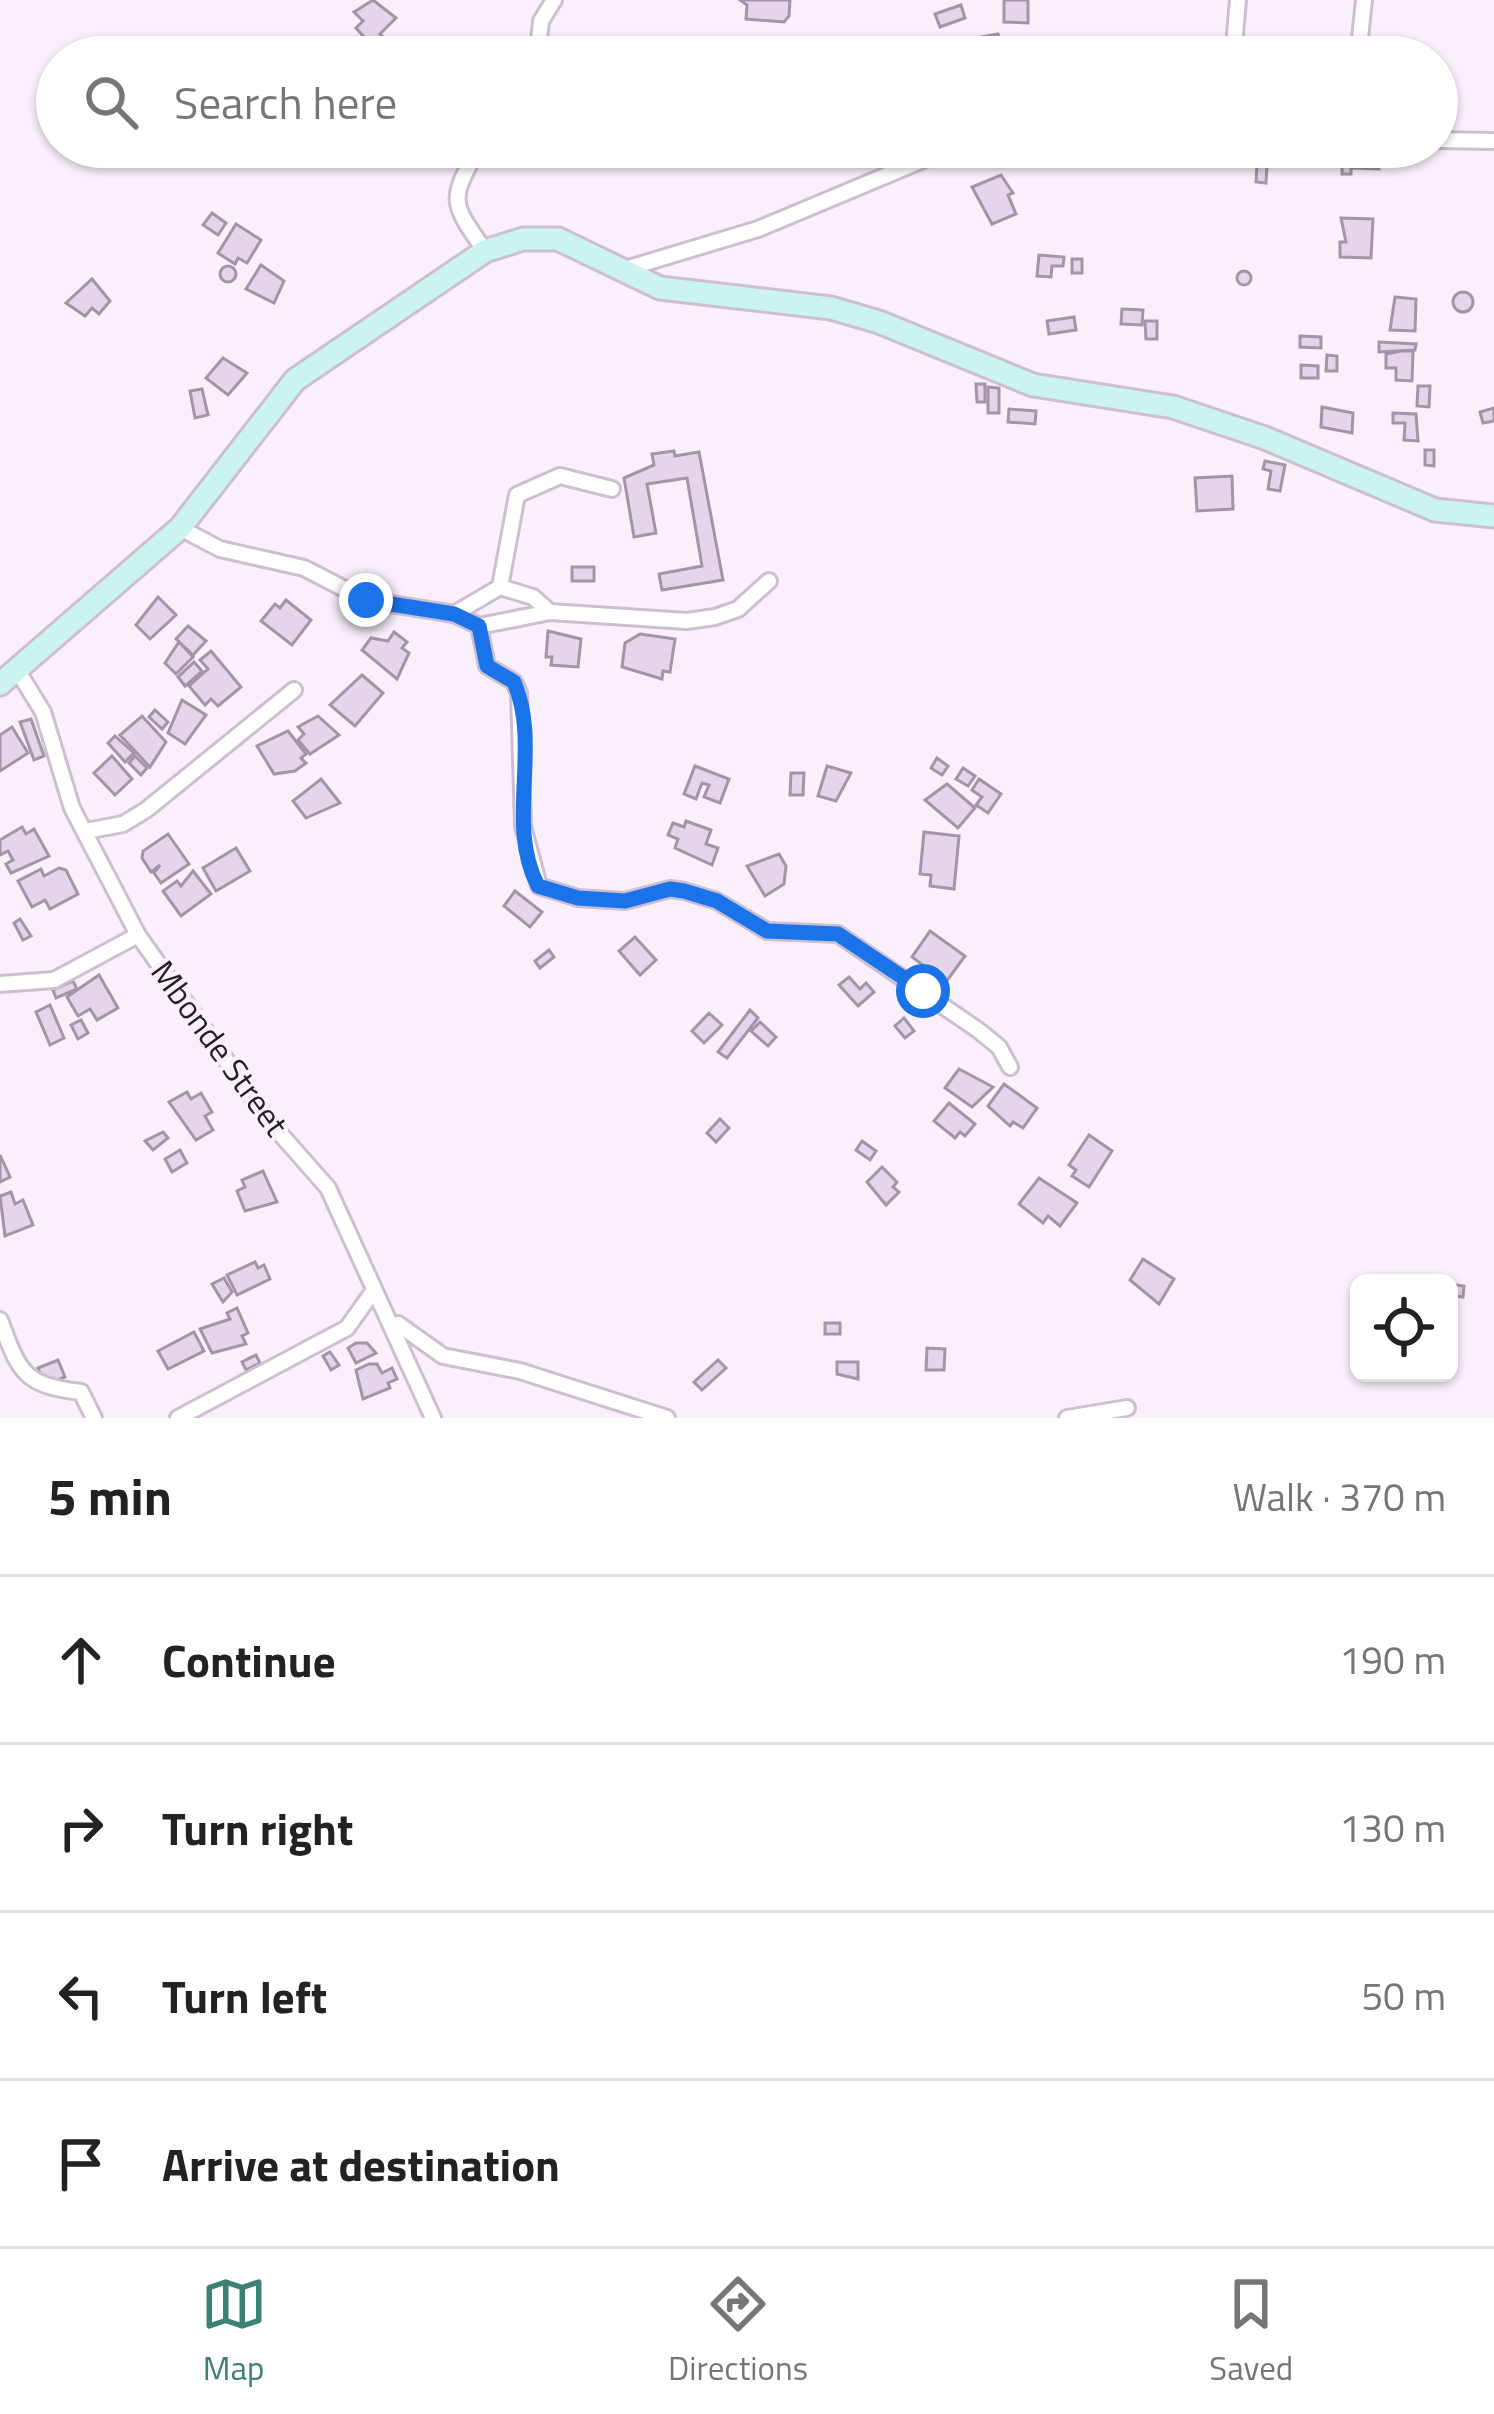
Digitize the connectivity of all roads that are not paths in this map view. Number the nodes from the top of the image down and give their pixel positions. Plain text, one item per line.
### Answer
1 (554, 0) edge
2 (1238, 0) edge
3 (1364, 0) edge
4 (539, 36) edge
5 (1235, 36) edge
6 (1360, 36) edge
7 (1458, 140) edge
8 (1494, 140) edge
9 (465, 168) edge
10 (904, 168) edge
11 (485, 251) junction
12 (621, 270) junction
13 (612, 489) dead end
14 (1494, 516) edge
15 (180, 528) junction
16 (769, 581) dead end
17 (500, 587) junction
18 (550, 612) junction
19 (454, 614) junction
20 (479, 626) junction
21 (9, 678) edge
22 (294, 690) dead end
23 (86, 831) junction
24 (138, 935) junction
25 (0, 984) edge
26 (1010, 1066) dead end
27 (374, 1290) junction
28 (391, 1317) junction
29 (0, 1320) edge
30 (1127, 1408) dead end
31 (94, 1418) edge
32 (178, 1418) edge
33 (433, 1418) edge
34 (667, 1418) edge
35 (1067, 1418) edge

1 - 4 street
2 - 5 street
3 - 6 street
7 - 8 street
9 - 11 street
10 - 12 street
11 - 12 street
11 - 15 street
12 - 14 street
13 - 17 street
15 - 19 street
15 - 21 street
16 - 18 street
17 - 18 street
17 - 19 street
18 - 20 street
19 - 20 street
20 - 26 street
21 - 23 street, Mbonde Street
22 - 23 street
23 - 24 street, Mbonde Street
24 - 25 street
24 - 27 street, Mbonde Street
27 - 28 street, Mbonde Street
27 - 32 street
28 - 33 street, Mbonde Street
28 - 34 street
29 - 31 street
30 - 35 street

